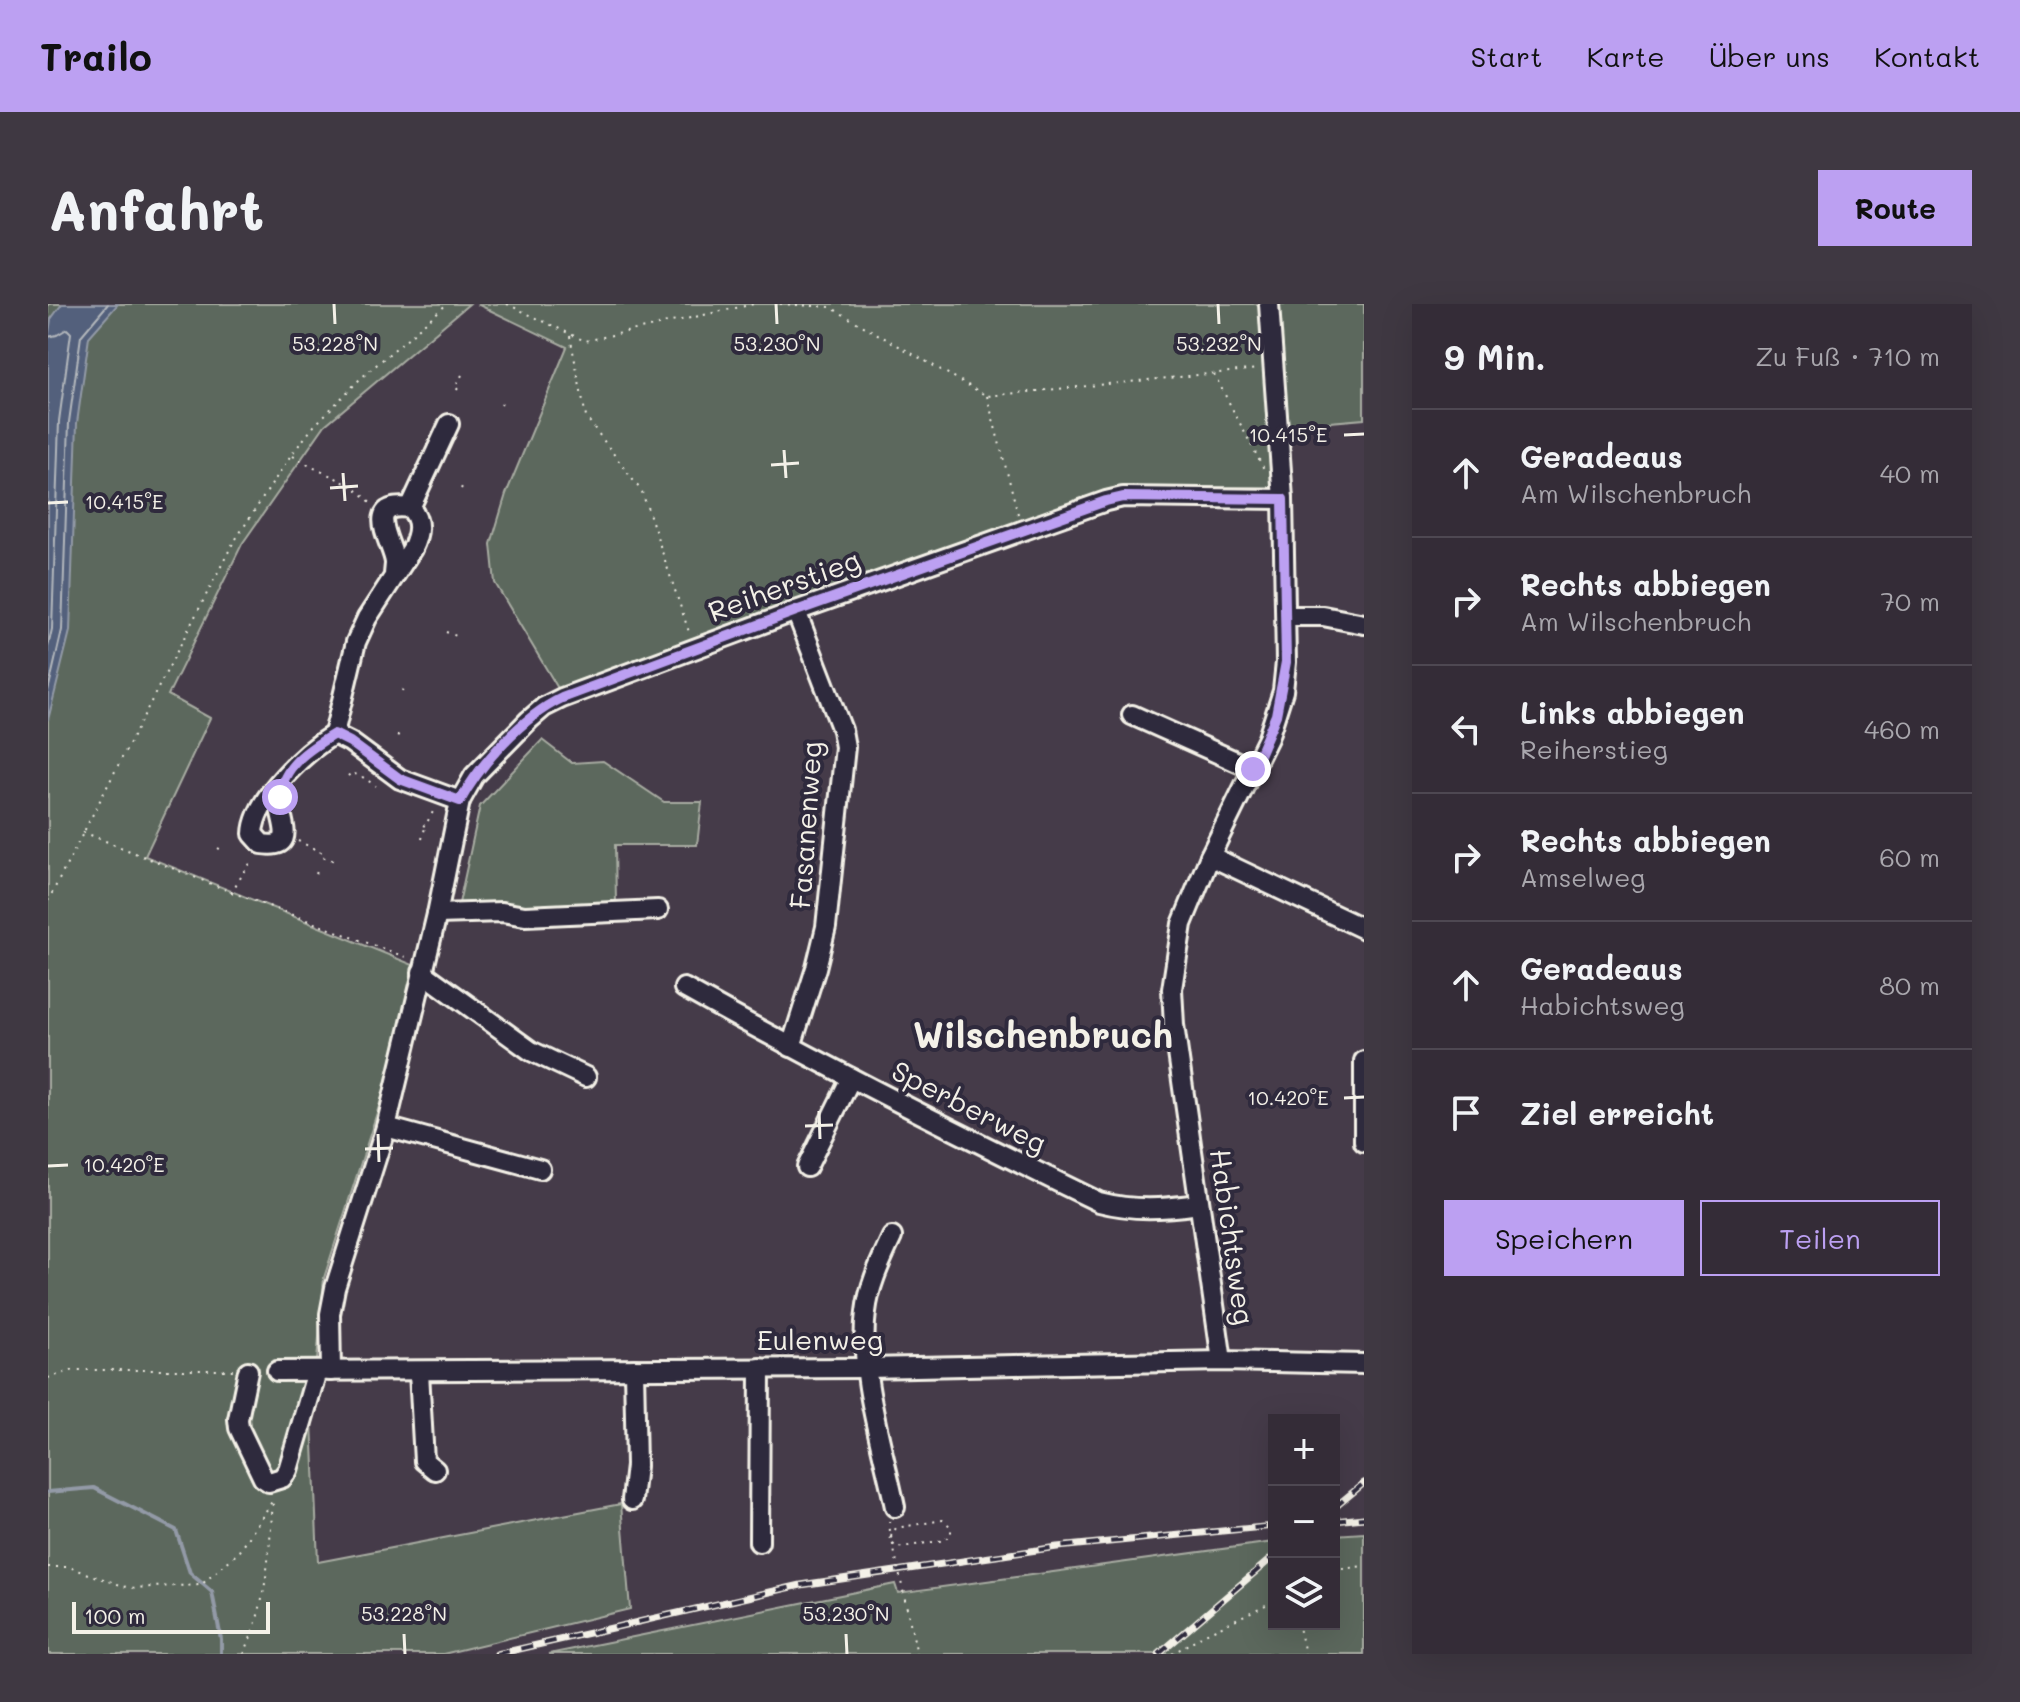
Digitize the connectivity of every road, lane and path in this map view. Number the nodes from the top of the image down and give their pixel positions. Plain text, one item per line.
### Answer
1 (447, 304) edge
2 (507, 304) edge
3 (754, 304) edge
4 (780, 304) edge
5 (1269, 304) edge
6 (570, 336) junction
7 (1272, 367) junction
8 (1213, 373) junction
9 (462, 375) dead end
10 (462, 393) dead end
11 (987, 396) junction
12 (449, 424) dead end
13 (291, 455) junction
14 (464, 483) dead end
15 (461, 489) dead end
16 (1283, 499) junction
17 (410, 508) junction
18 (385, 515) junction
19 (1022, 530) junction
20 (394, 576) junction
21 (796, 611) junction
22 (1286, 616) junction
23 (1364, 624) edge
24 (446, 632) dead end
25 (459, 637) dead end
26 (694, 648) junction
27 (404, 686) dead end
28 (402, 691) dead end
29 (1132, 715) dead end
30 (334, 734) junction
31 (397, 735) dead end
32 (403, 738) dead end
33 (1253, 769) junction
34 (348, 776) dead end
35 (281, 780) junction
36 (376, 786) dead end
37 (441, 795) junction
38 (460, 801) junction
39 (83, 832) junction
40 (422, 839) dead end
41 (262, 844) junction
42 (295, 846) dead end
43 (218, 848) dead end
44 (223, 851) dead end
45 (1210, 856) junction
46 (335, 861) dead end
47 (319, 867) dead end
48 (316, 874) dead end
49 (231, 892) junction
50 (48, 901) edge
51 (658, 910) dead end
52 (437, 914) junction
53 (1364, 929) edge
54 (423, 968) junction
55 (684, 988) dead end
56 (791, 1047) junction
57 (1364, 1061) edge
58 (586, 1077) dead end
59 (851, 1078) junction
60 (386, 1127) junction
61 (1364, 1142) edge
62 (807, 1167) dead end
63 (540, 1169) dead end
64 (1199, 1204) junction
65 (892, 1237) dead end
66 (1222, 1361) junction
67 (1364, 1364) edge
68 (760, 1368) junction
69 (866, 1368) junction
70 (209, 1369) dead end
71 (634, 1369) junction
72 (248, 1371) dead end
73 (277, 1371) dead end
74 (324, 1371) junction
75 (419, 1372) junction
76 (48, 1378) edge
77 (435, 1470) dead end
78 (269, 1482) junction
79 (273, 1500) junction
80 (632, 1500) dead end
81 (892, 1514) joint
82 (759, 1542) dead end
83 (1364, 1566) edge
84 (48, 1567) edge
85 (1340, 1569) edge
86 (1268, 1604) edge
87 (1299, 1630) edge
88 (244, 1654) edge
89 (917, 1654) edge
90 (1172, 1654) edge
91 (1305, 1654) edge

1 - 13 path
2 - 6 path
3 - 6 path
4 - 11 path
5 - 7 street, Habichtsweg
6 - 26 path
7 - 8 path
7 - 16 street, Habichtsweg
8 - 11 path
8 - 16 path
9 - 10 path
11 - 19 path
12 - 17 street
13 - 18 path
13 - 39 path
14 - 15 path
16 - 19 street, Reiherstieg
16 - 22 street, Habichtsweg
17 - 18 street
17 - 20 street
18 - 20 street
19 - 21 street, Reiherstieg
20 - 30 street
21 - 26 street, Reiherstieg
21 - 56 street, Fasanenweg
22 - 23 street
22 - 33 street, Habichtsweg
24 - 25 path
26 - 38 street, Reiherstieg
27 - 28 path
29 - 33 street
30 - 35 street
30 - 37 street
31 - 32 path
33 - 45 street, Habichtsweg
34 - 36 path
35 - 41 street
35 - 41 street
37 - 38 street
37 - 40 path
38 - 52 street, Reiherstieg
39 - 49 path
39 - 50 path
41 - 49 path
42 - 46 path
43 - 44 path
45 - 53 street
45 - 64 street, Habichtsweg
47 - 48 path
49 - 54 path
51 - 52 street
52 - 54 street, Reiherstieg
54 - 58 street
54 - 60 street, Reiherstieg
55 - 56 street, Sperberweg
56 - 59 street, Sperberweg
57 - 61 street
59 - 62 street
59 - 64 street, Sperberweg
60 - 63 street
60 - 74 street, Reiherstieg
64 - 66 street, Habichtsweg
65 - 69 street
66 - 67 street, Eulenweg
66 - 69 street, Eulenweg
68 - 69 street, Eulenweg
68 - 71 street, Eulenweg
68 - 82 street
69 - 81 street
70 - 76 path
71 - 75 street, Eulenweg
71 - 80 street
72 - 78 street
73 - 74 street, Eulenweg
74 - 75 street, Eulenweg
74 - 78 street, Reiherstieg
75 - 77 street
78 - 79 path
79 - 84 path
79 - 88 path
81 - 89 path, bridge
83 - 85 path
86 - 90 path
87 - 91 path

